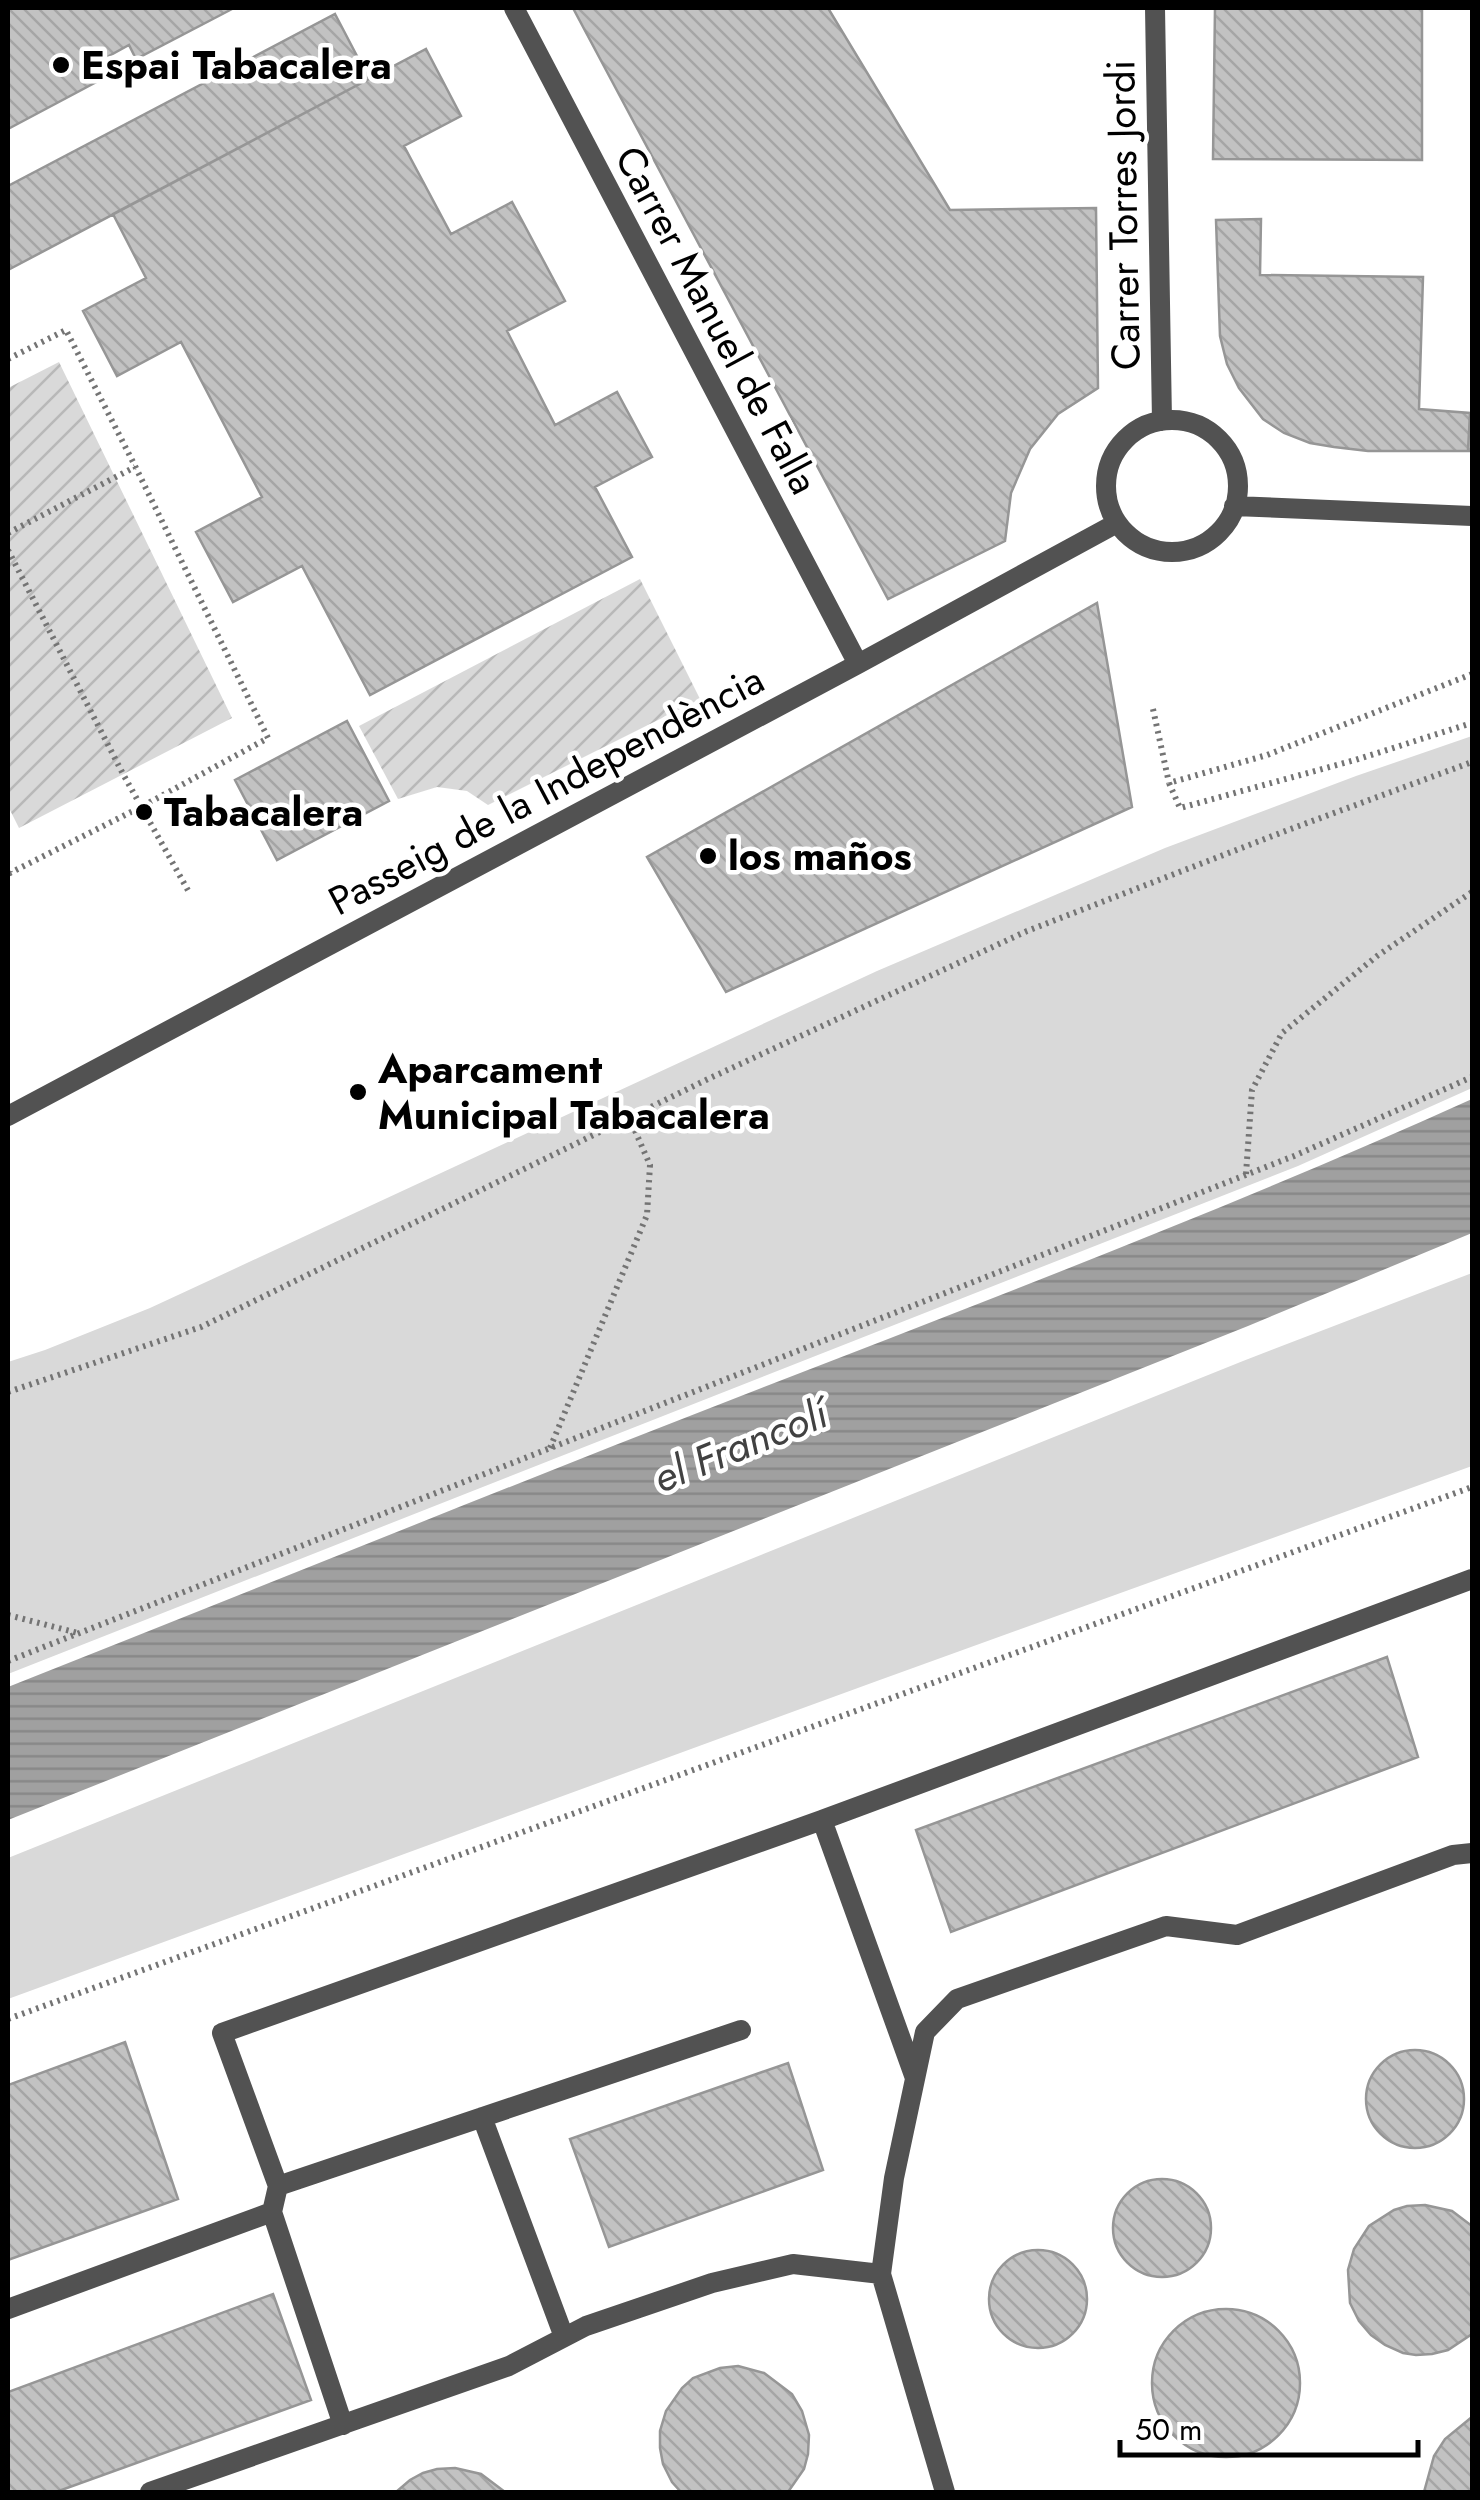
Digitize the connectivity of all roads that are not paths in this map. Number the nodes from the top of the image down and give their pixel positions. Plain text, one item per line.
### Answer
1 (514, 8) edge
2 (1155, 8) edge
3 (1162, 420) junction
4 (1234, 506) junction
5 (1472, 516) edge
6 (1117, 523) junction
7 (858, 664) junction
8 (8, 1116) edge
9 (1472, 1580) edge
10 (822, 1820) junction
11 (1472, 1853) edge
12 (742, 2030) dead end
13 (915, 2079) junction
14 (482, 2118) junction
15 (278, 2186) junction
16 (272, 2212) junction
17 (881, 2274) junction
18 (8, 2309) edge
19 (564, 2337) junction
20 (342, 2424) junction
21 (150, 2492) edge
22 (945, 2492) edge

1 - 7 street, Carrer Manuel de Falla
2 - 3 street, Carrer Torres Jordi
3 - 4 street
3 - 6 street
4 - 5 street
4 - 6 street
6 - 7 street, Passeig de la Independència
7 - 8 street, Passeig de la Independència
9 - 10 street
10 - 13 street
10 - 15 street
11 - 13 street
12 - 14 street
13 - 17 street
14 - 15 street
14 - 19 street
15 - 16 street
16 - 18 street
16 - 20 street
17 - 19 street
17 - 22 street
19 - 20 street
20 - 21 street

